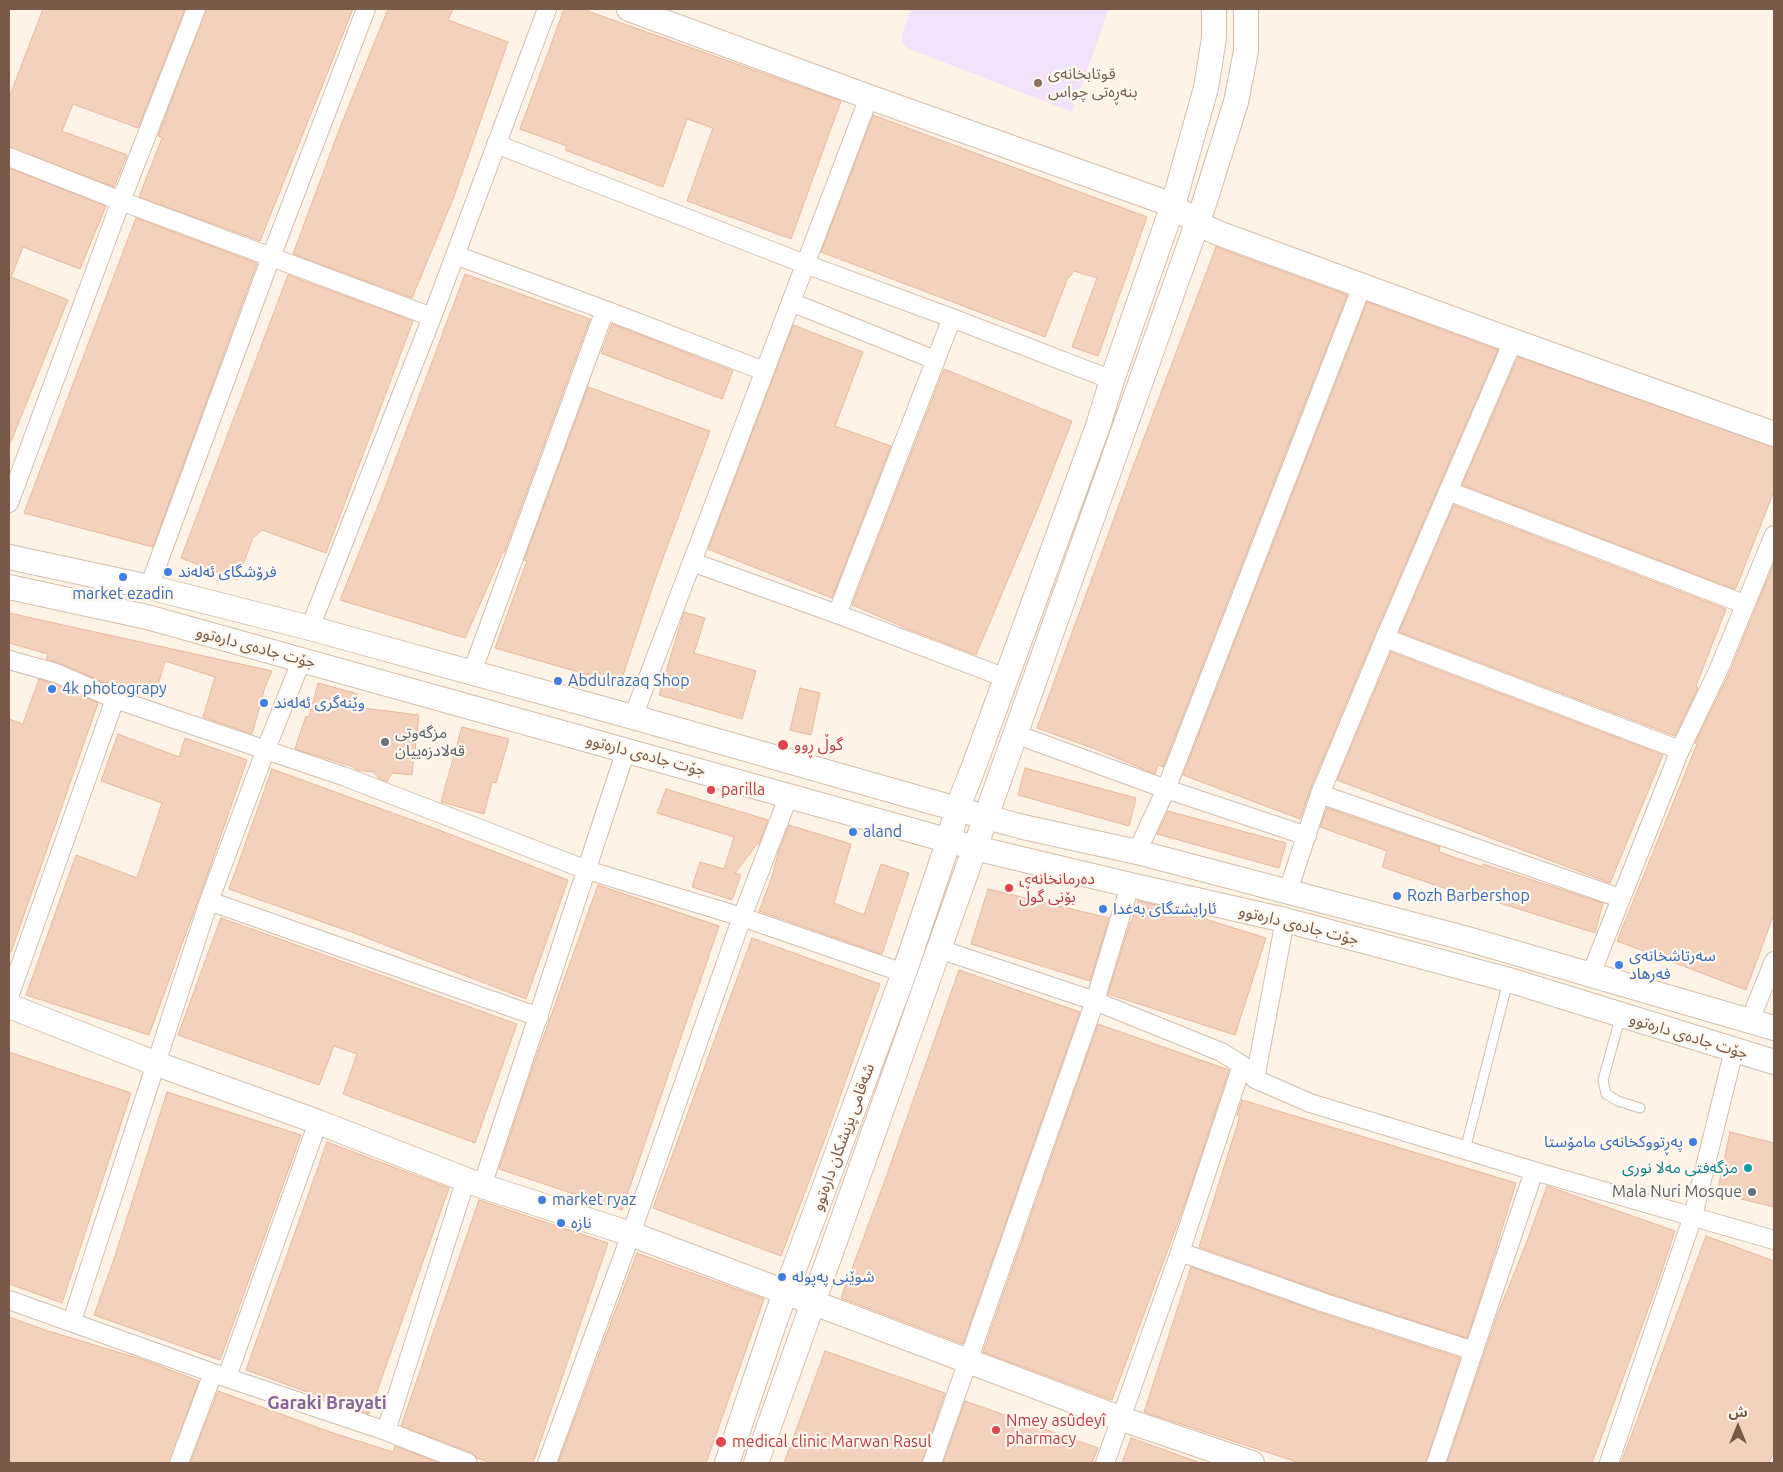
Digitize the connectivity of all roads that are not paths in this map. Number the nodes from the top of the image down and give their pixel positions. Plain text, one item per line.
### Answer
1 (196, 9) edge
2 (366, 9) edge
3 (547, 9) edge
4 (629, 9) edge
5 (1214, 9) edge
6 (1246, 9) edge
7 (869, 97) junction
8 (496, 144) junction
9 (9, 157) edge
10 (121, 201) junction
11 (1173, 205) junction
12 (1197, 223) junction
13 (455, 255) junction
14 (271, 257) junction
15 (805, 264) junction
16 (1362, 286) junction
17 (791, 302) junction
18 (605, 310) junction
19 (432, 317) junction
20 (952, 318) junction
21 (1513, 341) junction
22 (935, 360) junction
23 (764, 371) junction
24 (1112, 380) junction
25 (1774, 434) edge
26 (1448, 491) junction
27 (9, 503) edge
28 (1774, 535) edge
29 (9, 557) edge
30 (692, 562) junction
31 (9, 587) edge
32 (149, 587) junction
33 (1744, 604) junction
34 (837, 614) junction
35 (310, 628) junction
36 (1385, 638) junction
37 (302, 659) junction
38 (9, 660) edge
39 (472, 672) junction
40 (1006, 678) junction
41 (115, 699) junction
42 (633, 717) junction
43 (1016, 734) junction
44 (266, 749) junction
45 (626, 750) junction
46 (1680, 750) junction
47 (1166, 789) junction
48 (1320, 794) junction
49 (789, 795) junction
50 (957, 809) junction
51 (986, 817) junction
52 (1306, 836) junction
53 (949, 840) junction
54 (975, 848) junction
55 (1137, 852) junction
56 (587, 870) junction
57 (1130, 885) junction
58 (1288, 891) junction
59 (1620, 898) junction
60 (209, 901) junction
61 (742, 917) junction
62 (1285, 920) junction
63 (939, 949) junction
64 (1774, 961) edge
65 (904, 973) junction
66 (1591, 974) junction
67 (1508, 980) junction
68 (9, 997) edge
69 (1095, 1001) junction
70 (9, 1006) edge
71 (1621, 1015) junction
72 (539, 1017) junction
73 (1750, 1020) junction
74 (1774, 1028) edge
75 (1734, 1050) junction
76 (1774, 1062) edge
77 (157, 1064) junction
78 (1242, 1065) junction
79 (1255, 1079) junction
80 (1640, 1108) dead end
81 (318, 1122) junction
82 (1465, 1150) junction
83 (1534, 1170) junction
84 (474, 1182) junction
85 (1693, 1216) junction
86 (630, 1234) junction
87 (1774, 1240) edge
88 (1180, 1252) junction
89 (786, 1292) junction
90 (9, 1300) edge
91 (813, 1303) junction
92 (72, 1321) junction
93 (1474, 1351) junction
94 (967, 1361) junction
95 (220, 1375) junction
96 (1122, 1419) junction
97 (386, 1431) junction
98 (179, 1463) edge
99 (468, 1463) edge
100 (547, 1463) edge
101 (727, 1463) edge
102 (756, 1463) edge
103 (932, 1463) edge
104 (1106, 1463) edge
105 (1252, 1463) edge
106 (1436, 1463) edge
107 (1609, 1463) edge

1 - 10 street
2 - 14 street
3 - 8 street
4 - 7 main road
5 - 11 main road, شەقامی پزیشکان دارەتوو
6 - 12 main road, شەقامی پزیشکان دارەتوو
7 - 11 main road
7 - 15 street
8 - 13 street
8 - 15 street
9 - 10 street
10 - 14 street
10 - 27 street
11 - 12 main road
11 - 24 main road, شەقامی پزیشکان دارەتوو
12 - 16 main road
12 - 43 main road, شەقامی پزیشکان دارەتوو
13 - 18 street
13 - 19 street
14 - 19 street
14 - 32 street
15 - 17 street
15 - 20 street
16 - 21 main road
16 - 47 street
17 - 22 street
17 - 23 street
18 - 23 street
18 - 39 street
19 - 35 street
20 - 22 street
20 - 24 street
21 - 25 main road
21 - 26 street
22 - 34 street
23 - 30 street
24 - 40 main road, شەقامی پزیشکان دارەتوو
26 - 33 street
26 - 36 street
28 - 33 street
29 - 32 main road, جۆت جادەی دارەتوو
30 - 34 street
30 - 42 street
31 - 37 main road, جۆت جادەی دارەتوو
32 - 35 main road, جۆت جادەی دارەتوو
33 - 46 street
34 - 40 street
35 - 39 main road, جۆت جادەی دارەتوو
36 - 46 street
36 - 48 street
37 - 44 street
37 - 45 main road, جۆت جادەی دارەتوو
38 - 41 street
39 - 42 main road, جۆت جادەی دارەتوو
40 - 50 main road, شەقامی پزیشکان دارەتوو
41 - 44 street
41 - 68 street
42 - 50 main road, جۆت جادەی دارەتوو
43 - 47 street
43 - 51 main road, شەقامی پزیشکان دارەتوو
44 - 56 street
44 - 60 street
45 - 49 main road, جۆت جادەی دارەتوو
45 - 56 street
46 - 59 street
47 - 52 street
47 - 55 street
48 - 52 street
48 - 59 street
49 - 53 main road, جۆت جادەی دارەتوو
49 - 61 street
50 - 51 main road, جۆت جادەی دارەتوو
50 - 53 main road, شەقامی پزیشکان دارەتوو
51 - 54 main road, شەقامی پزیشکان دارەتوو
51 - 55 main road, جۆت جادەی دارەتوو
52 - 58 street
53 - 54 main road, جۆت جادەی دارەتوو
53 - 65 main road, شەقامی پزیشکان دارەتوو
54 - 57 main road, جۆت جادەی دارەتوو
54 - 63 main road, شەقامی پزیشکان دارەتوو
55 - 58 main road, جۆت جادەی دارەتوو
56 - 61 street
56 - 72 street
57 - 62 main road, جۆت جادەی دارەتوو
57 - 69 street
58 - 66 main road, جۆت جادەی دارەتوو
59 - 66 street
60 - 72 street
60 - 77 street
61 - 65 street
61 - 86 street
62 - 67 main road, جۆت جادەی دارەتوو
62 - 79 street
63 - 69 street
63 - 91 main road, شەقامی پزیشکان دارەتوو
64 - 73 street
65 - 89 main road, شەقامی پزیشکان دارەتوو
66 - 73 main road, جۆت جادەی دارەتوو
67 - 71 main road, جۆت جادەی دارەتوو
67 - 82 lane
69 - 78 street
69 - 94 street
70 - 77 main road
71 - 75 main road, جۆت جادەی دارەتوو
71 - 80 lane
72 - 84 street
73 - 74 main road, جۆت جادەی دارەتوو
75 - 76 main road, جۆت جادەی دارەتوو
75 - 85 street
77 - 81 main road
77 - 92 street
78 - 79 street
78 - 88 street
79 - 82 street
81 - 84 main road
81 - 95 street
82 - 83 street
83 - 85 street
83 - 93 street
84 - 86 main road
84 - 97 street
85 - 87 street
85 - 107 street
86 - 89 main road
86 - 100 street
88 - 93 street
88 - 96 street
89 - 91 main road
89 - 101 main road, شەقامی پزیشکان دارەتوو
90 - 92 street
91 - 94 main road
91 - 102 main road, شەقامی پزیشکان دارەتوو
92 - 95 street
93 - 106 street
94 - 96 main road
94 - 103 street
95 - 97 street
95 - 98 street
96 - 104 street
96 - 105 main road
97 - 99 street

